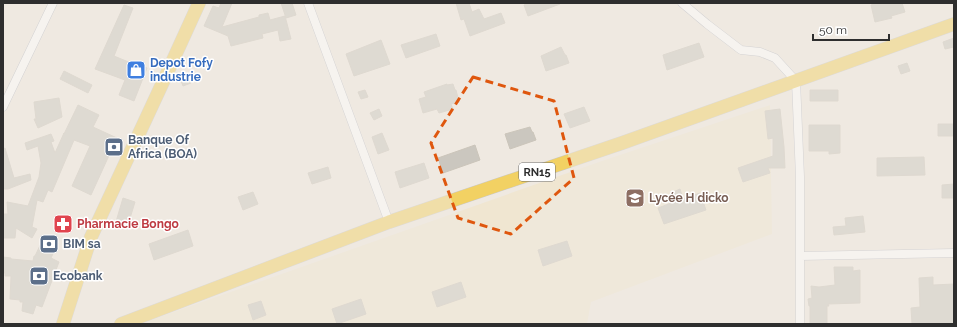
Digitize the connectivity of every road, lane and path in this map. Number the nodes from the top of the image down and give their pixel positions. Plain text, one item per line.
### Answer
1 (53, 3) edge
2 (199, 3) edge
3 (308, 3) edge
4 (682, 3) edge
5 (954, 24) edge
6 (796, 81) junction
7 (3, 107) edge
8 (389, 222) junction
9 (954, 253) edge
10 (800, 256) junction
11 (63, 324) edge
12 (121, 324) edge
13 (800, 324) edge

1 - 7 street
2 - 11 main road
3 - 8 street
4 - 6 street
5 - 6 main road, RN15
6 - 8 main road, RN15
6 - 10 street
8 - 12 main road, RN15
9 - 10 street
10 - 13 street

